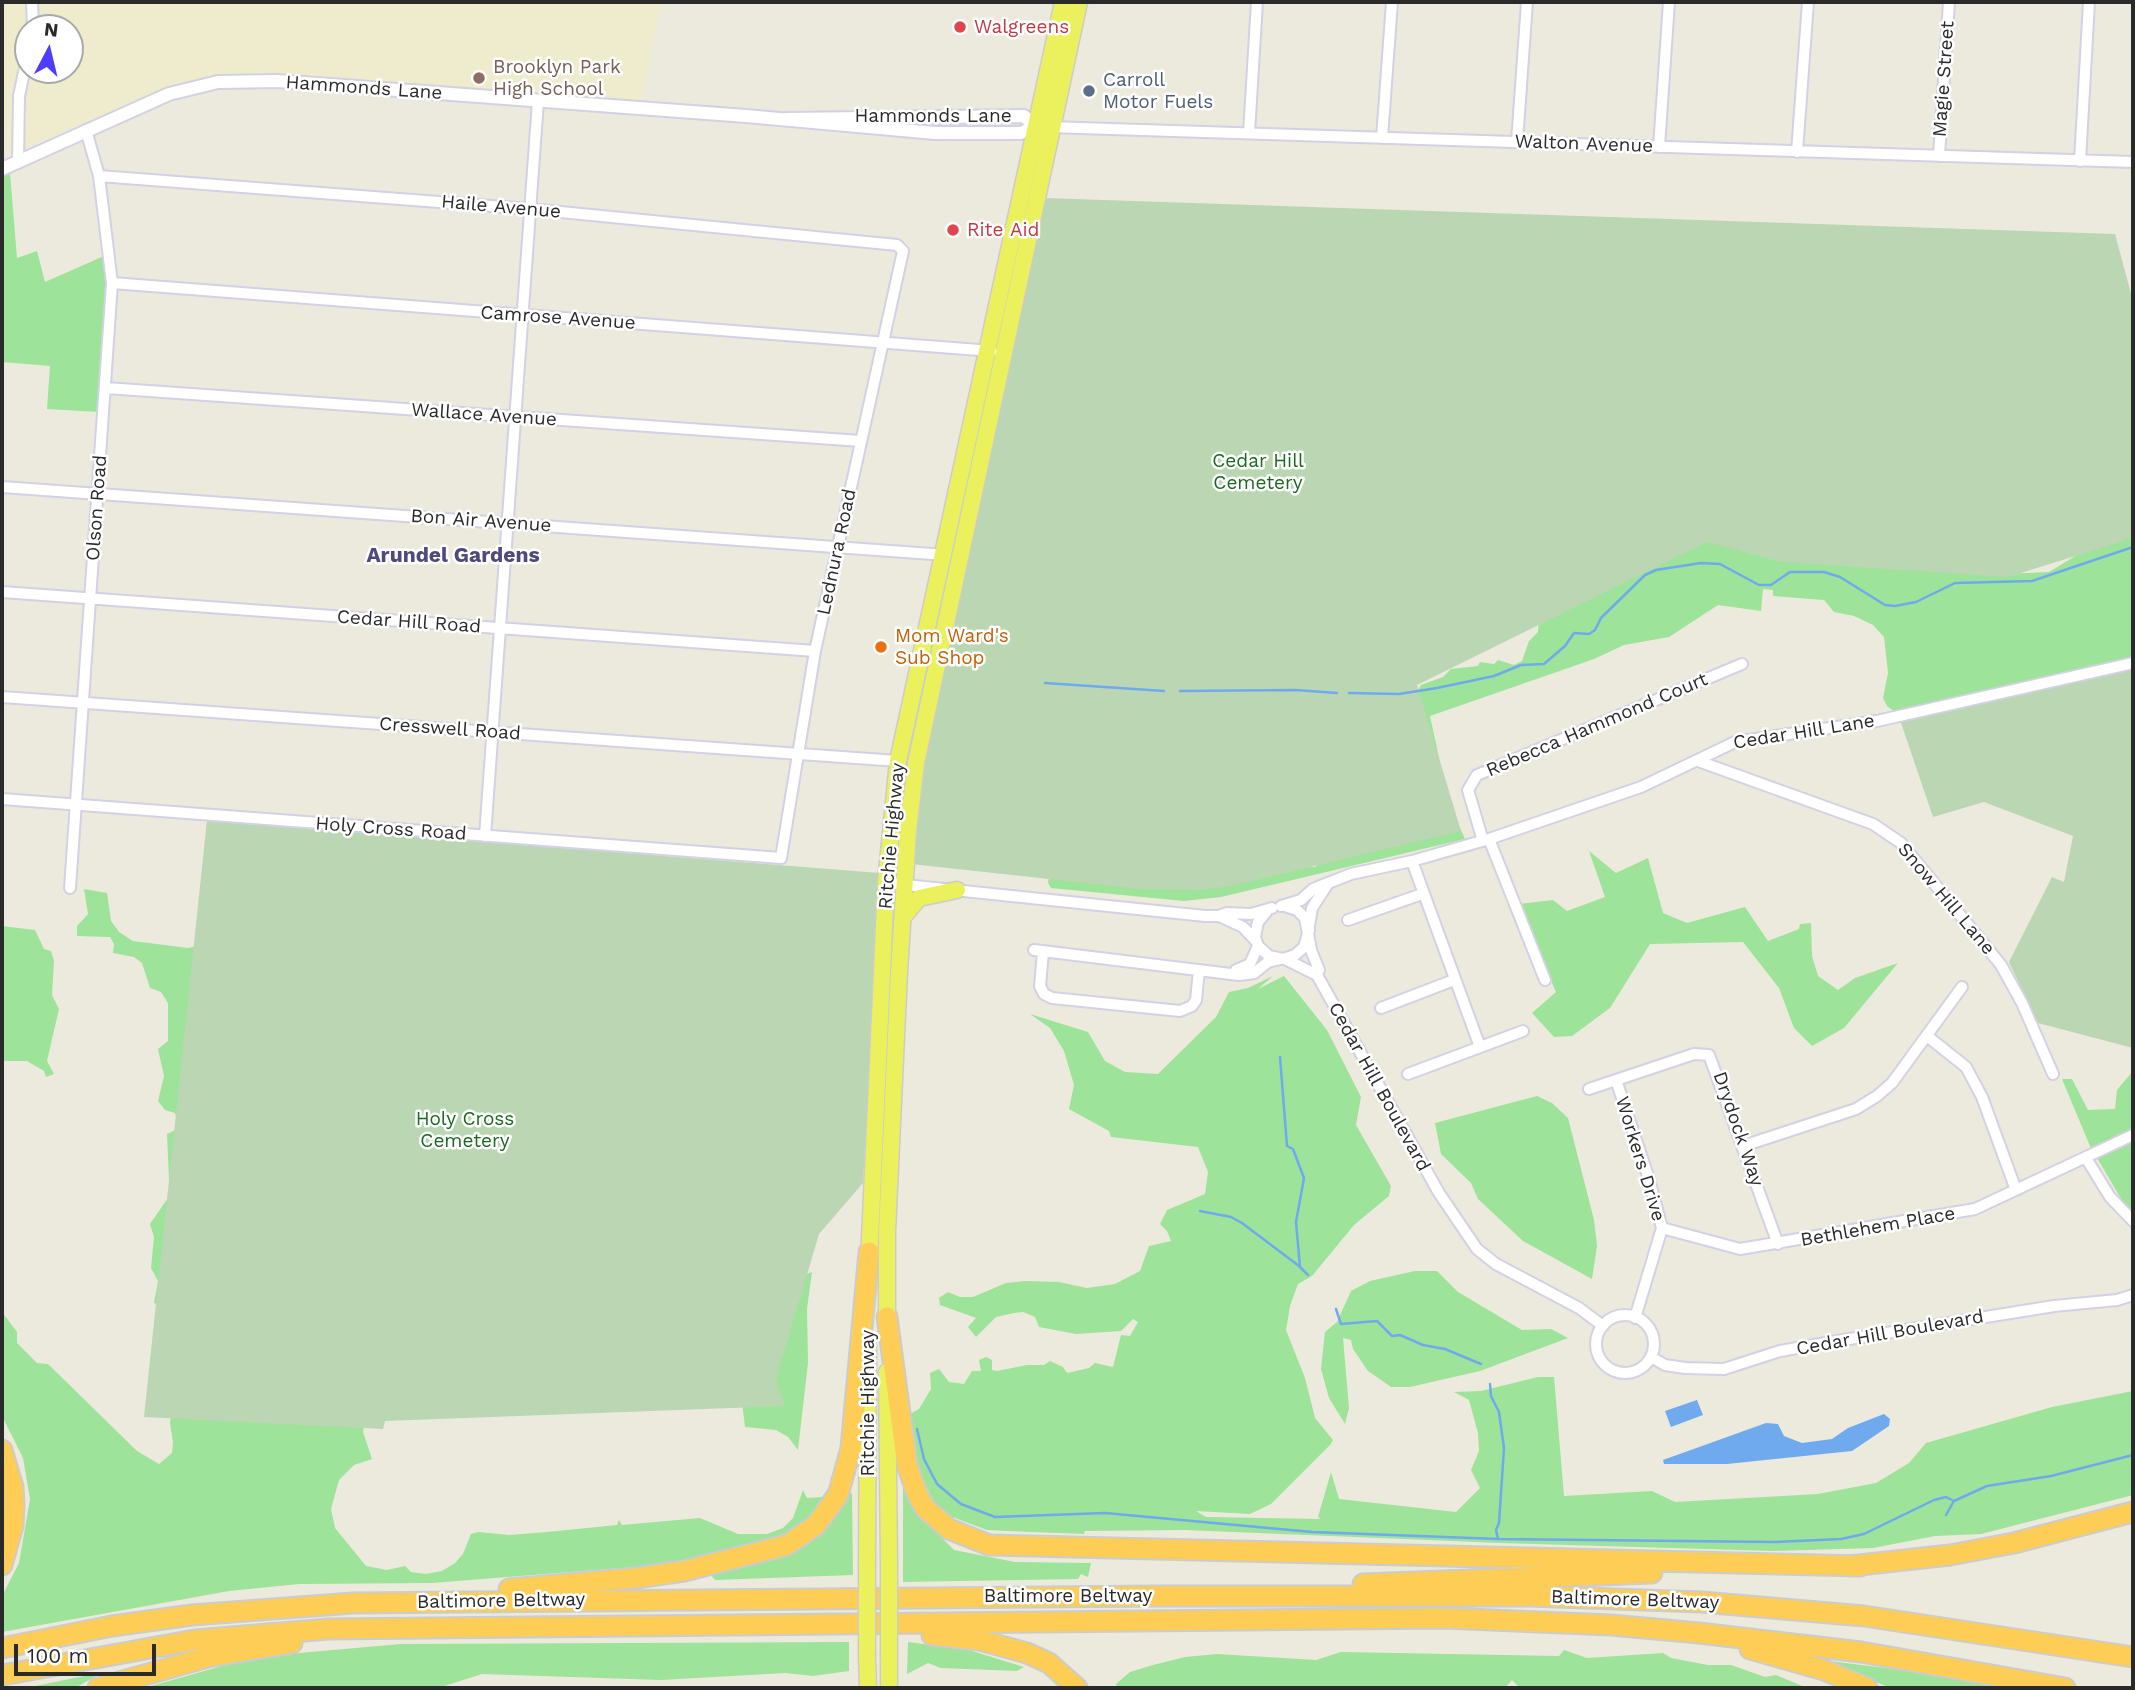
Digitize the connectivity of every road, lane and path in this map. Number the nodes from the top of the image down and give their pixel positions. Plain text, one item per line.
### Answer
1 (1063, 2) edge
2 (1079, 2) edge
3 (1257, 2) edge
4 (1392, 2) edge
5 (1527, 2) edge
6 (1669, 2) edge
7 (1808, 2) edge
8 (1949, 2) edge
9 (2089, 2) edge
10 (22, 84) edge
11 (538, 101) junction
12 (934, 116) junction
13 (971, 117) junction
14 (786, 119) junction
15 (1035, 126) junction
16 (1053, 127) junction
17 (875, 128) junction
18 (86, 130) junction
19 (935, 133) junction
20 (1249, 133) junction
21 (1382, 138) junction
22 (1517, 142) junction
23 (1659, 147) junction
24 (1797, 152) junction
25 (1939, 156) junction
26 (2080, 161) junction
27 (18, 162) junction
28 (2133, 162) edge
29 (2, 169) edge
30 (99, 176) junction
31 (530, 209) junction
32 (902, 247) joint
33 (112, 283) junction
34 (520, 315) junction
35 (882, 343) junction
36 (986, 351) junction
37 (1004, 352) junction
38 (106, 388) junction
39 (514, 417) junction
40 (861, 442) junction
41 (2, 487) edge
42 (98, 494) junction
43 (507, 523) junction
44 (838, 547) junction
45 (941, 555) junction
46 (960, 556) junction
47 (2, 593) edge
48 (92, 599) junction
49 (499, 628) junction
50 (815, 651) junction
51 (2133, 663) edge
52 (1742, 664) dead end
53 (2, 697) edge
54 (85, 703) junction
55 (491, 732) junction
56 (798, 754) junction
57 (898, 761) junction
58 (1698, 761) junction
59 (2, 799) edge
60 (76, 805) junction
61 (485, 836) junction
62 (1486, 840) junction
63 (781, 858) joint
64 (1412, 861) junction
65 (886, 883) junction
66 (904, 885) junction
67 (1327, 885) junction
68 (70, 888) dead end
69 (957, 890) junction
70 (1422, 894) junction
71 (1276, 907) junction
72 (1219, 916) junction
73 (902, 919) junction
74 (1348, 920) dead end
75 (1309, 928) junction
76 (1257, 943) junction
77 (1283, 958) junction
78 (1199, 970) junction
79 (1226, 974) junction
80 (1317, 975) junction
81 (1454, 980) junction
82 (1545, 980) dead end
83 (1962, 988) dead end
84 (1381, 1008) dead end
85 (1523, 1031) dead end
86 (1927, 1036) junction
87 (1480, 1047) junction
88 (1408, 1074) dead end
89 (2053, 1074) dead end
90 (1616, 1080) junction
91 (1589, 1089) dead end
92 (2133, 1135) edge
93 (1743, 1146) junction
94 (2086, 1158) junction
95 (2017, 1190) junction
96 (2133, 1221) edge
97 (1662, 1227) junction
98 (1778, 1244) junction
99 (869, 1252) junction
100 (2133, 1295) edge
101 (887, 1317) junction
102 (1635, 1318) junction
103 (1603, 1326) junction
104 (1651, 1357) junction
105 (2, 1450) edge
106 (2133, 1512) edge
107 (2, 1565) edge
108 (1860, 1566) junction
109 (1159, 1596) junction
110 (353, 1603) junction
111 (1611, 1625) junction
112 (816, 1626) junction
113 (428, 1628) junction
114 (2, 1648) edge
115 (2133, 1657) edge
116 (2, 1675) edge
117 (98, 1688) edge
118 (867, 1688) edge
119 (889, 1688) edge
120 (1077, 1688) edge
121 (1867, 1688) edge
122 (2065, 1688) edge

1 - 15 main road, Ritchie Highway
2 - 16 main road, Ritchie Highway
3 - 20 street
4 - 21 street
5 - 22 street
6 - 23 street
7 - 24 street
8 - 25 street, Magie Street
9 - 26 street
10 - 27 street
11 - 14 street, Hammonds Lane
11 - 18 street, Hammonds Lane
11 - 31 street
12 - 13 street, Hammonds Lane
12 - 14 street, Hammonds Lane
12 - 17 street
13 - 15 street, Hammonds Lane
13 - 19 street
14 - 17 street, Hammonds Lane
15 - 16 street, Walton Avenue
15 - 19 street, Hammonds Lane
15 - 36 main road, Ritchie Highway
16 - 20 street, Walton Avenue
16 - 37 main road, Ritchie Highway
17 - 19 street, Hammonds Lane
18 - 27 street, Hammonds Lane
18 - 30 street, Olson Road
20 - 21 street, Walton Avenue
21 - 22 street, Walton Avenue
22 - 23 street, Walton Avenue
23 - 24 street, Walton Avenue
24 - 25 street, Walton Avenue
25 - 26 street, Walton Avenue
26 - 28 street, Walton Avenue
27 - 29 street, Hammonds Lane
30 - 31 street, Haile Avenue
30 - 33 street, Olson Road
31 - 32 street, Haile Avenue
31 - 34 street
32 - 35 street, Lednura Road
33 - 34 street, Camrose Avenue
33 - 38 street, Olson Road
34 - 35 street, Camrose Avenue
34 - 39 street
35 - 36 street, Camrose Avenue
35 - 40 street, Lednura Road
36 - 37 street, Camrose Avenue
36 - 45 main road, Ritchie Highway
37 - 46 main road, Ritchie Highway
38 - 39 street, Wallace Avenue
38 - 42 street, Olson Road
39 - 40 street, Wallace Avenue
39 - 43 street
40 - 44 street, Lednura Road
41 - 42 street, Bon Air Avenue
42 - 43 street, Bon Air Avenue
42 - 48 street, Olson Road
43 - 44 street, Bon Air Avenue
43 - 49 street
44 - 45 street, Bon Air Avenue
44 - 50 street, Lednura Road
45 - 46 street, Bon Air Avenue
45 - 57 main road, Ritchie Highway
46 - 66 main road, Ritchie Highway
47 - 48 street, Cedar Hill Road
48 - 49 street, Cedar Hill Road
48 - 54 street, Olson Road
49 - 50 street, Cedar Hill Road
49 - 55 street
50 - 56 street, Lednura Road
51 - 58 street, Cedar Hill Lane
52 - 62 street, Rebecca Hammond Court
53 - 54 street, Cresswell Road
54 - 55 street, Cresswell Road
54 - 60 street, Olson Road
55 - 56 street, Cresswell Road
55 - 61 street
56 - 57 street, Cresswell Road
56 - 63 street, Lednura Road
57 - 65 main road, Ritchie Highway
58 - 62 street, Cedar Hill Lane
58 - 89 street, Snow Hill Lane
59 - 60 street, Holy Cross Road
60 - 61 street, Holy Cross Road
60 - 68 street, Olson Road
61 - 63 street, Holy Cross Road
62 - 64 street, Cedar Hill Lane
62 - 82 street, Rebecca Hammond Court
64 - 67 street, Cedar Hill Lane
64 - 70 street
65 - 66 street
65 - 99 main road, Ritchie Highway
66 - 69 street
66 - 73 main road, Ritchie Highway
67 - 71 street, Cedar Hill Lane
67 - 75 street
69 - 72 street
69 - 73 main road
70 - 74 street
70 - 81 street
71 - 72 street
71 - 75 street
71 - 76 street
72 - 76 street
73 - 101 main road, Ritchie Highway
75 - 77 street
75 - 80 street, Cedar Hill Boulevard
76 - 77 street
76 - 79 street
77 - 79 street
77 - 80 street
78 - 78 street
78 - 79 street
80 - 103 street, Cedar Hill Boulevard
81 - 84 street
81 - 87 street
83 - 86 street
85 - 87 street
86 - 93 street
86 - 95 street
87 - 88 street
90 - 91 street, Drydock Way
90 - 93 street, Drydock Way
90 - 97 street, Workers Drive
92 - 94 street, Bethlehem Place
93 - 98 street, Drydock Way
94 - 95 street, Bethlehem Place
94 - 96 street
95 - 98 street, Bethlehem Place
97 - 98 street, Bethlehem Place
97 - 102 street, Workers Drive
99 - 110 highway
99 - 118 main road, Ritchie Highway, bridge
100 - 104 street, Cedar Hill Boulevard
101 - 108 highway
101 - 119 main road, Ritchie Highway, bridge
102 - 103 street
102 - 104 street
103 - 104 street
105 - 107 highway
106 - 108 highway
108 - 109 highway
109 - 110 highway, Baltimore Beltway
109 - 115 highway, Baltimore Beltway
110 - 114 highway, Baltimore Beltway
111 - 112 highway, Baltimore Beltway
111 - 121 highway
111 - 122 highway, Baltimore Beltway
112 - 113 highway, Baltimore Beltway
112 - 120 highway
113 - 116 highway, Baltimore Beltway
113 - 117 highway

